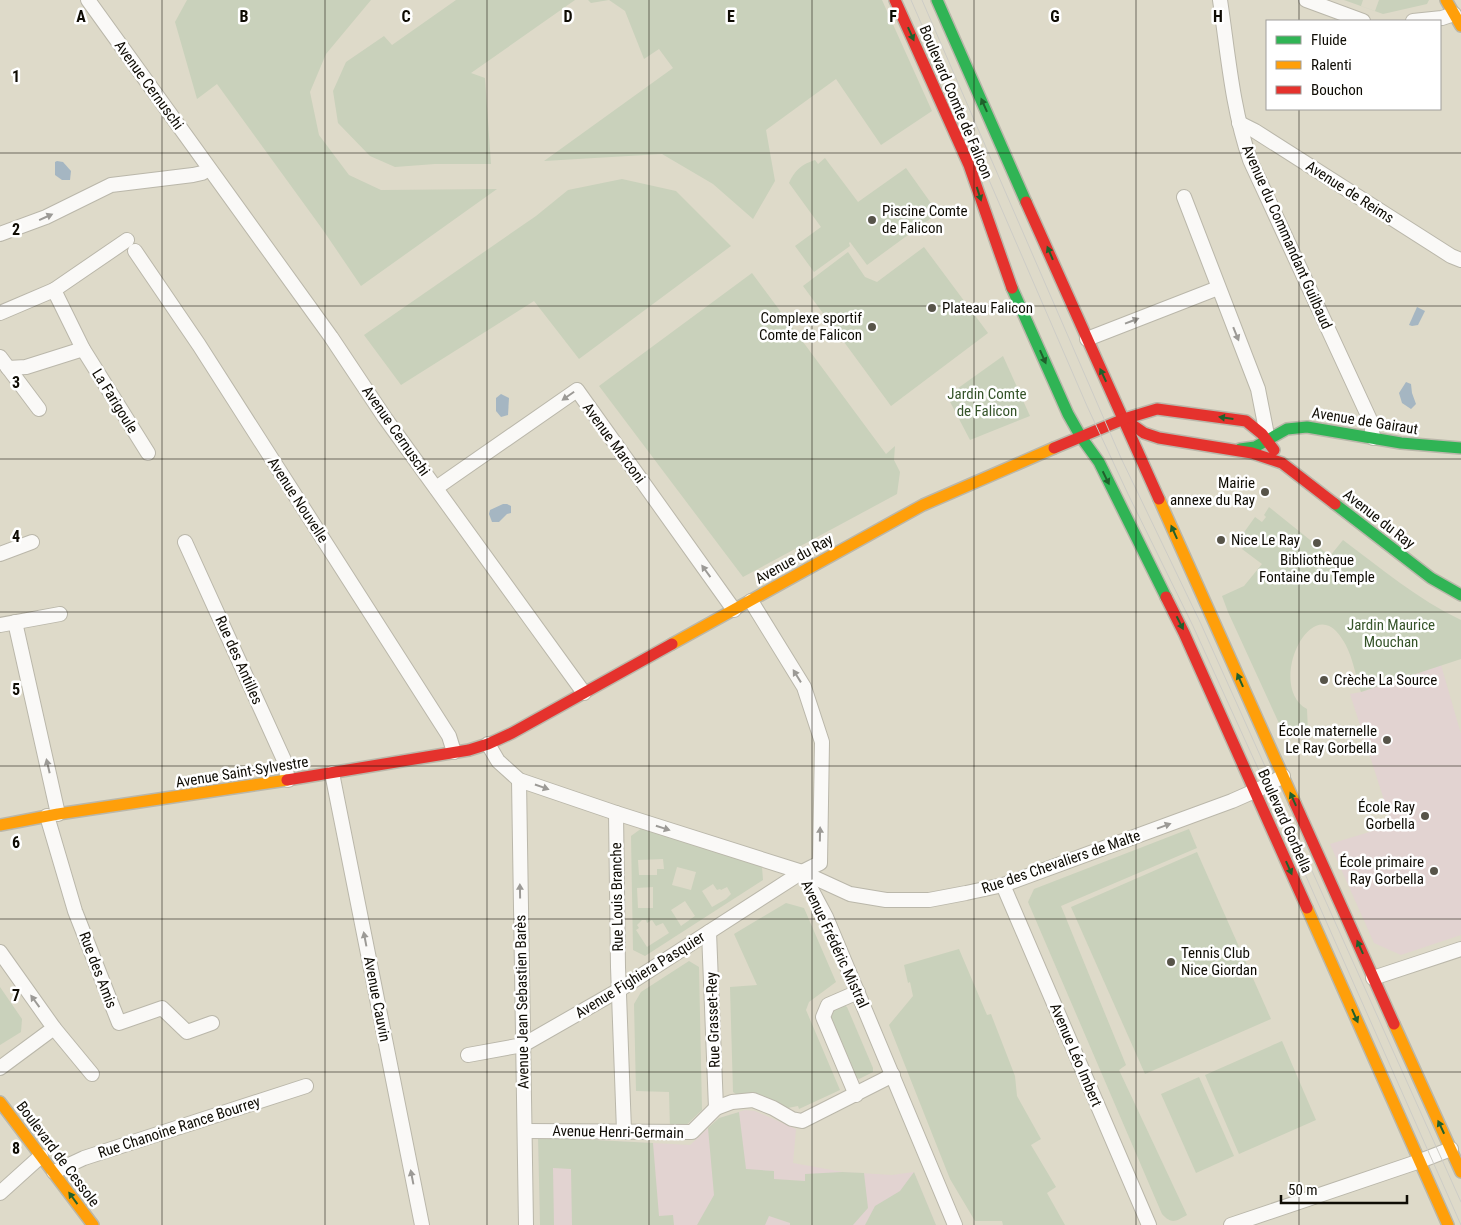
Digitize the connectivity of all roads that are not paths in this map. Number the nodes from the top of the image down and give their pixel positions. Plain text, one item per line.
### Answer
1 (88, 0) edge
2 (895, 0) edge
3 (937, 0) edge
4 (1220, 0) edge
5 (1306, 0) edge
6 (1446, 0) edge
7 (1360, 20) edge
8 (1423, 20) edge
9 (1458, 20) edge
10 (1239, 123) junction
11 (210, 169) junction
12 (1184, 197) dead end
13 (0, 234) edge
14 (1461, 260) edge
15 (1218, 288) junction
16 (54, 290) junction
17 (0, 313) edge
18 (1087, 339) junction
19 (83, 349) junction
20 (4, 362) edge
21 (39, 409) dead end
22 (1124, 420) junction
23 (1081, 437) junction
24 (1159, 438) junction
25 (1373, 438) junction
26 (1268, 440) junction
27 (1461, 448) edge
28 (1235, 450) junction
29 (148, 453) dead end
30 (1141, 458) junction
31 (1282, 463) junction
32 (436, 488) junction
33 (32, 542) dead end
34 (185, 542) dead end
35 (0, 554) edge
36 (1461, 594) edge
37 (750, 601) junction
38 (734, 610) junction
39 (60, 614) dead end
40 (15, 622) junction
41 (0, 625) edge
42 (584, 693) junction
43 (488, 744) junction
44 (454, 752) junction
45 (332, 773) junction
46 (1283, 776) junction
47 (288, 780) junction
48 (519, 780) junction
49 (1254, 792) junction
50 (616, 813) junction
51 (53, 815) junction
52 (0, 825) edge
53 (802, 872) junction
54 (1003, 885) junction
55 (710, 932) junction
56 (1461, 949) edge
57 (0, 952) edge
58 (1374, 978) junction
59 (619, 990) junction
60 (858, 992) junction
61 (212, 1023) dead end
62 (54, 1028) junction
63 (523, 1045) junction
64 (468, 1055) dead end
65 (0, 1068) edge
66 (92, 1074) dead end
67 (893, 1075) junction
68 (306, 1086) dead end
69 (856, 1095) junction
70 (0, 1102) edge
71 (716, 1108) junction
72 (525, 1131) junction
73 (624, 1131) junction
74 (1451, 1149) junction
75 (41, 1156) junction
76 (1420, 1161) junction
77 (1461, 1170) edge
78 (54, 1172) junction
79 (0, 1193) edge
80 (93, 1225) edge
81 (422, 1225) edge
82 (526, 1225) edge
83 (955, 1225) edge
84 (1149, 1225) edge
85 (1231, 1225) edge
86 (1448, 1225) edge

1 - 11 street, Avenue Cernuschi
2 -> 23 main road, Boulevard Comte de Falicon
18 -> 3 main road, Boulevard Comte de Falicon
4 - 10 street, Avenue du Commandant Guilbaud
5 - 7 street
6 - 9 main road
8 - 9 street
10 - 14 street, Avenue de Reims
10 - 25 street, Avenue du Commandant Guilbaud
13 -> 11 street
11 - 32 street, Avenue Cernuschi
12 - 15 street
18 -> 15 street
15 -> 26 street
16 - 17 street
16 - 19 street, La Farigoule
16 - 44 street, Avenue Nouvelle
22 -> 18 main road, Boulevard Comte de Falicon
19 - 20 street
19 - 29 street, La Farigoule
20 - 21 street
22 - 23 main road, Avenue du Ray
22 - 24 main road, Avenue du Ray
26 -> 22 main road, Avenue du Ray
22 - 30 main road, Boulevard Gorbella
23 - 37 main road, Avenue du Ray
23 -> 49 main road, Boulevard Gorbella
24 - 28 main road, Avenue du Ray
24 - 30 main road
25 - 26 main road, Avenue de Gairaut
25 - 27 main road, Avenue de Gairaut
26 - 28 main road, Avenue du Ray
26 - 31 main road, Avenue du Ray
28 - 31 main road, Avenue du Ray
46 -> 30 main road, Boulevard Gorbella
31 - 36 main road, Avenue du Ray
38 -> 32 street, Avenue Marconi
32 - 42 street, Avenue Cernuschi
33 - 35 street
34 - 47 street, Rue des Antilles
37 - 38 main road, Avenue du Ray
53 -> 37 street, Avenue Fighiera Pasquier
38 - 42 main road, Avenue du Ray
39 - 40 street
40 - 41 street
51 -> 40 street
42 - 43 main road, Avenue du Ray
43 - 44 main road, Avenue Saint-Sylvestre
43 - 48 street, Avenue Frédéric Mistral
44 - 45 main road, Avenue Saint-Sylvestre
45 - 47 main road, Avenue Saint-Sylvestre
81 -> 45 street, Avenue Cauvin
46 - 49 street, Rue des Chevaliers de Malte
58 -> 46 main road, Boulevard Gorbella
47 - 51 main road, Avenue Saint-Sylvestre
48 -> 50 street, Avenue Frédéric Mistral
63 -> 48 street, Avenue Jean Sebastien Barès
54 -> 49 street, Rue des Chevaliers de Malte
49 -> 76 main road, Boulevard Gorbella
50 -> 53 street, Avenue Frédéric Mistral
50 - 59 street, Rue Louis Branche
51 - 52 main road, Avenue Saint-Sylvestre
51 - 61 street, Rue des Amis
53 - 54 street, Rue des Chevaliers de Malte
53 - 55 street, Avenue Fighiera Pasquier
53 - 60 street, Avenue Frédéric Mistral
54 - 84 street, Avenue Léo Imbert
55 - 59 street, Avenue Fighiera Pasquier
55 - 71 street, Rue Grasset-Rey
56 - 58 street
62 -> 57 street
74 -> 58 main road, Boulevard Gorbella
59 - 63 street, Avenue Fighiera Pasquier
59 - 73 street, Rue Louis Branche
60 - 67 street, Avenue Frédéric Mistral
60 - 69 street
62 - 65 street
62 - 66 street
63 - 64 street, Avenue Fighiera Pasquier
63 - 72 street, Avenue Jean Sebastien Barès
67 - 69 street, Avenue Henri-Germain
67 - 83 street, Avenue Frédéric Mistral
68 - 78 street, Rue Chanoine Rance Bourrey
69 - 71 street, Avenue Henri-Germain
70 - 75 main road, Boulevard de Cessole
71 - 73 street, Avenue Henri-Germain
72 - 73 street, Avenue Henri-Germain
72 - 82 street, Avenue Jean Sebastien Barès
74 - 76 street
74 - 77 main road, Boulevard Gorbella
75 - 78 main road, Boulevard de Cessole
75 - 79 street
76 - 85 street
76 - 86 main road, Boulevard Gorbella
80 -> 78 main road, Boulevard de Cessole

